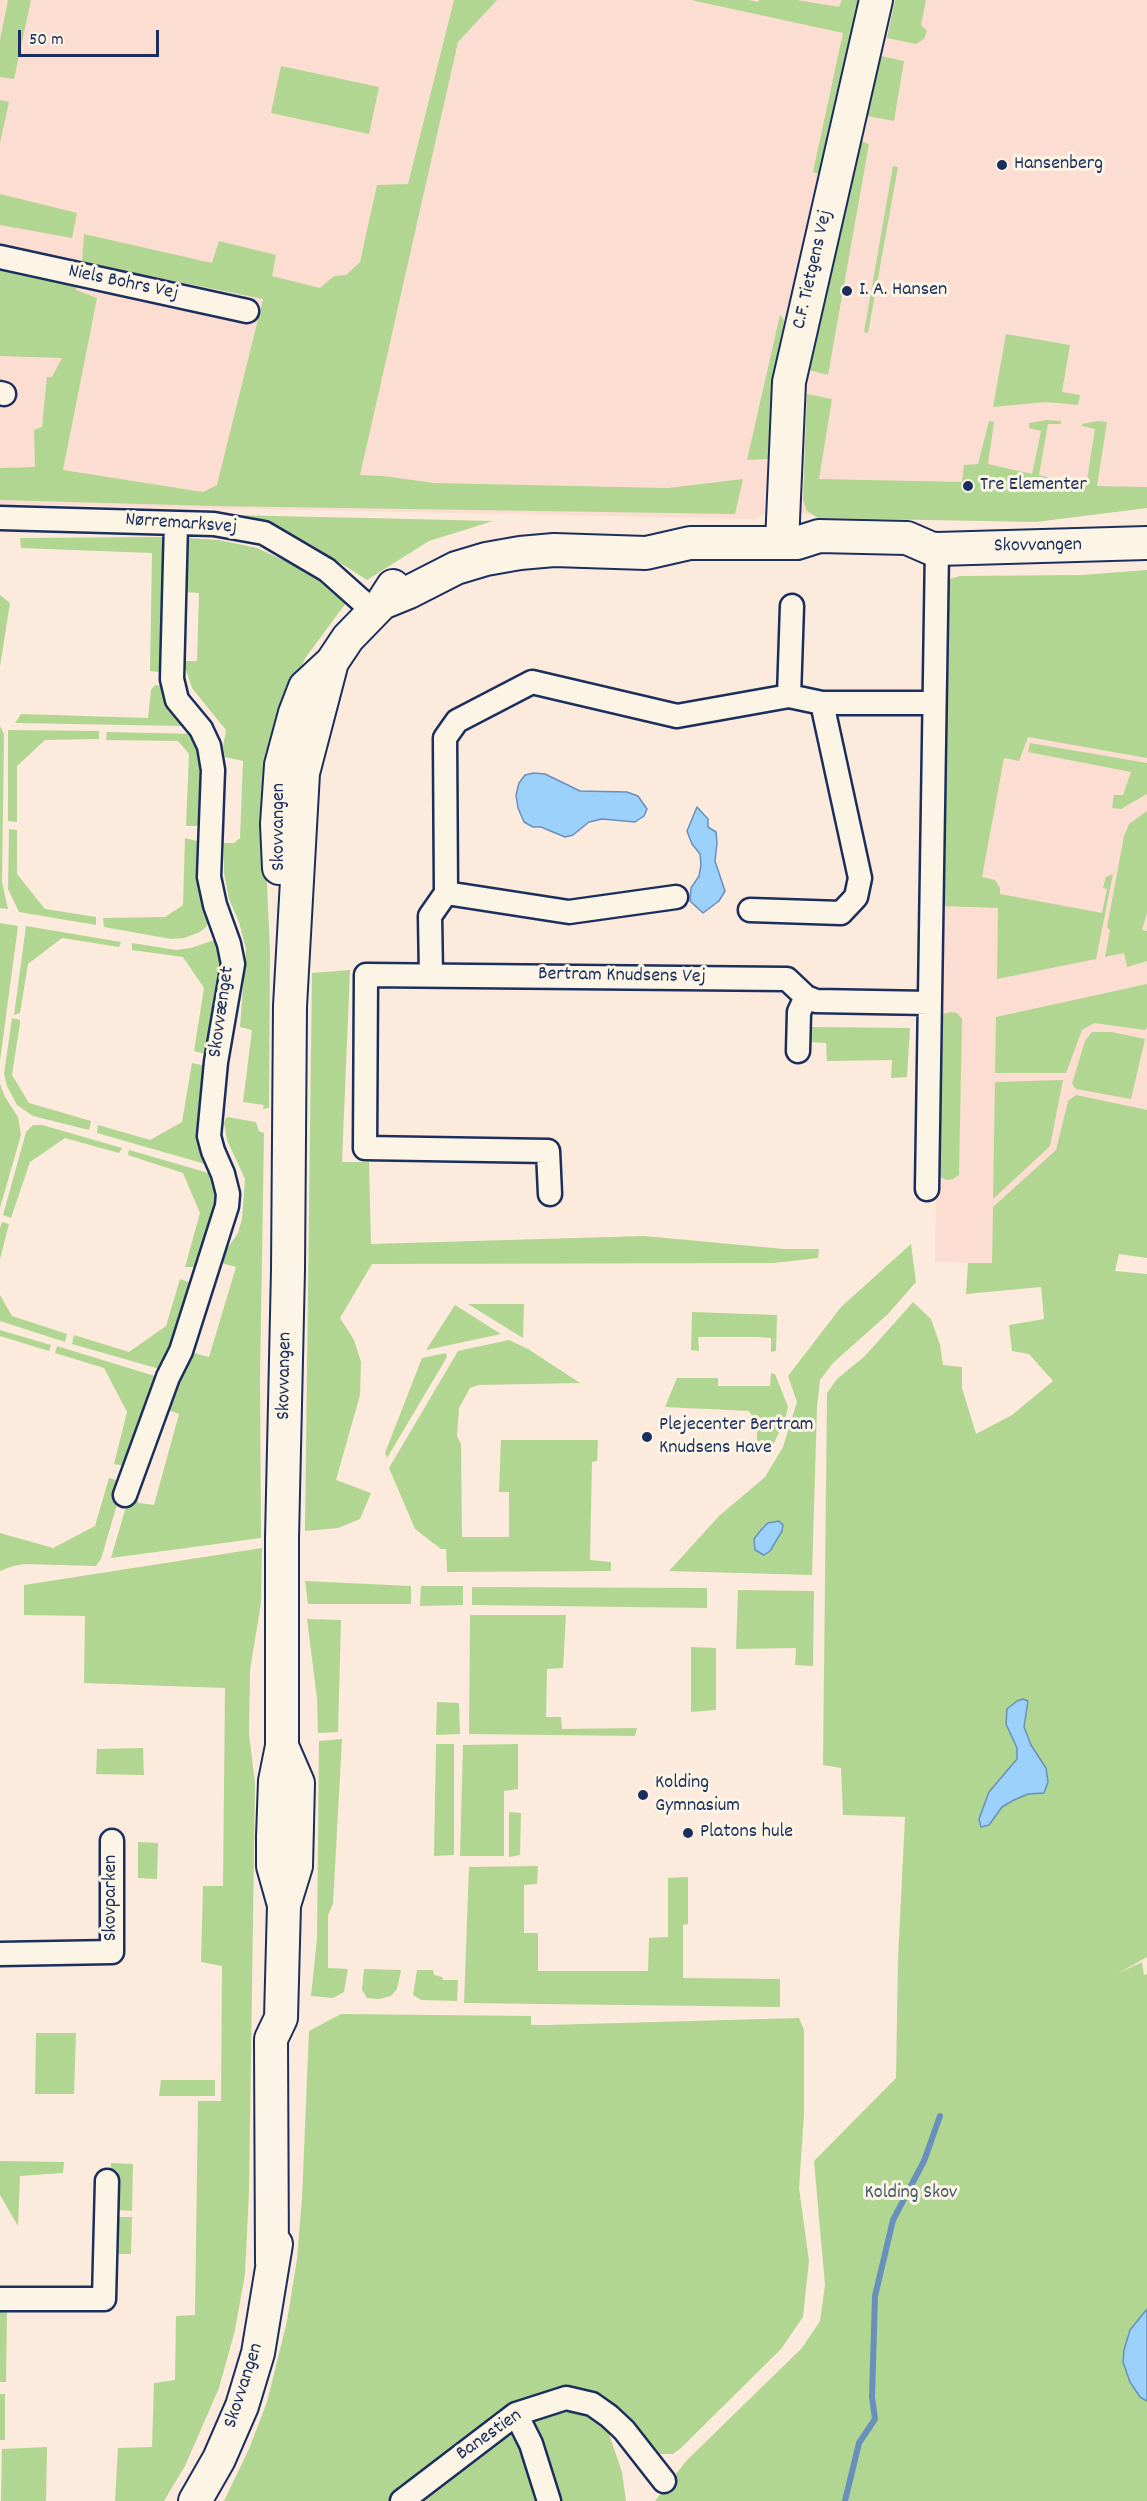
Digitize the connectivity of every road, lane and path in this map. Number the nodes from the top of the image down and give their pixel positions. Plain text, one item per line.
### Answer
1 (876, 0) edge
2 (0, 257) edge
3 (247, 311) dead end
4 (0, 518) edge
5 (176, 523) junction
6 (789, 543) junction
7 (1147, 543) edge
8 (933, 548) junction
9 (792, 606) dead end
10 (377, 607) junction
11 (789, 696) junction
12 (822, 703) junction
13 (934, 703) junction
14 (446, 893) junction
15 (676, 897) dead end
16 (750, 910) dead end
17 (432, 975) junction
18 (806, 997) junction
19 (929, 1003) junction
20 (798, 1052) dead end
21 (927, 1189) dead end
22 (550, 1194) dead end
23 (125, 1495) dead end
24 (112, 1841) dead end
25 (0, 1953) edge
26 (107, 2181) dead end
27 (0, 2299) edge
28 (516, 2414) junction
29 (664, 2481) dead end
30 (195, 2501) edge
31 (402, 2501) edge
32 (549, 2501) edge

1 - 6 street, C.F. Tietgens Vej
2 - 3 street, Niels Bohrs Vej
4 - 5 street, Nørremarksvej
5 - 10 street, Nørremarksvej
5 - 23 street, Skovvænget
6 - 8 street, Skovvangen
6 - 10 street, Skovvangen
7 - 8 street, Skovvangen
8 - 13 street
9 - 11 street
10 - 30 street, Skovvangen
11 - 12 street
11 - 14 street
12 - 13 street
12 - 16 street
13 - 19 street
14 - 15 street
14 - 17 street
17 - 18 street, Bertram Knudsens Vej
17 - 22 street, Bertram Knudsens Vej
18 - 19 street, Bertram Knudsens Vej
18 - 20 street
19 - 21 street
24 - 25 street, Skovparken
26 - 27 street
28 - 29 street, Banestien
28 - 31 street, Banestien
28 - 32 street

